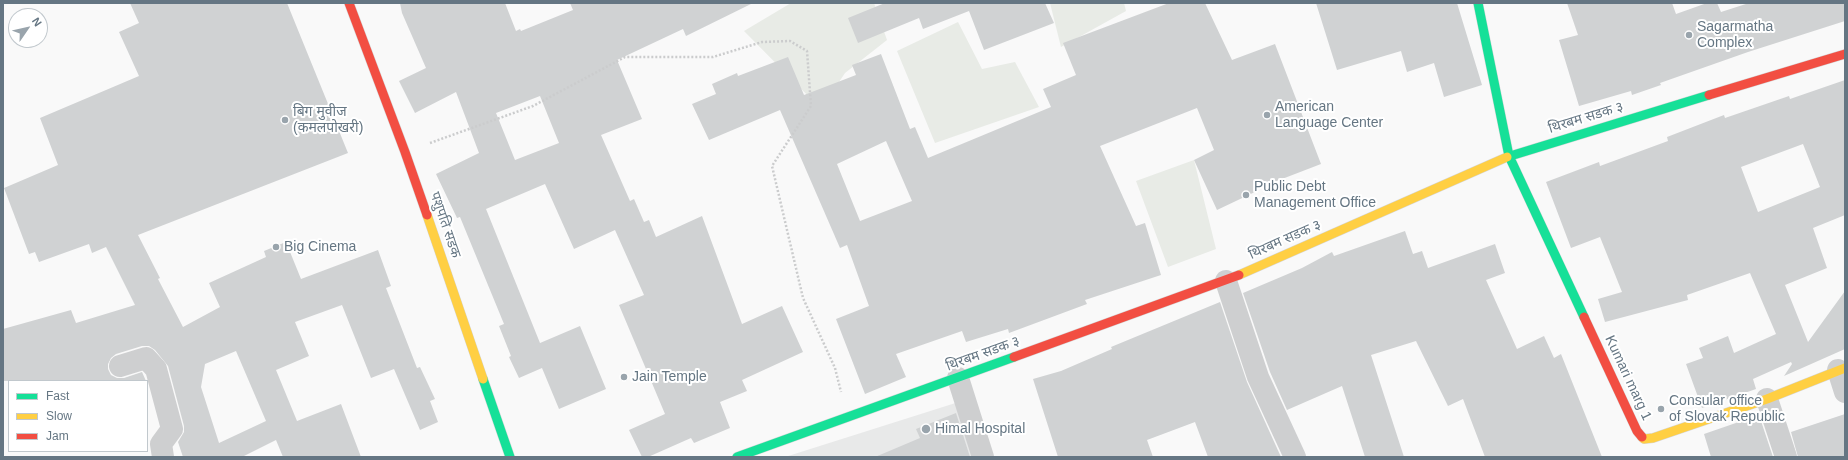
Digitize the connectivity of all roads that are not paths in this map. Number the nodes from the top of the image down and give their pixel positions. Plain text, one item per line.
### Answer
1 (349, 3) edge
2 (1478, 3) edge
3 (1845, 54) edge
4 (1509, 156) junction
5 (1226, 281) junction
6 (120, 366) dead end
7 (1841, 369) edge
8 (958, 378) junction
9 (1845, 392) edge
10 (1767, 399) junction
11 (163, 457) edge
12 (510, 457) edge
13 (737, 457) edge
14 (983, 457) edge
15 (1295, 457) edge
16 (1786, 457) edge

1 - 12 main road, पशुपति सडक
2 - 4 main road
3 - 4 main road, थिरबम सडक ३
4 - 5 main road, थिरबम सडक ३
4 - 10 main road, Kumari marg 1
5 - 8 main road, थिरबम सडक ३
5 - 15 street
6 - 11 street
7 - 9 street
7 - 10 main road, Kumari marg 1
8 - 13 main road, थिरबम सडक ३
8 - 14 street
10 - 16 street

